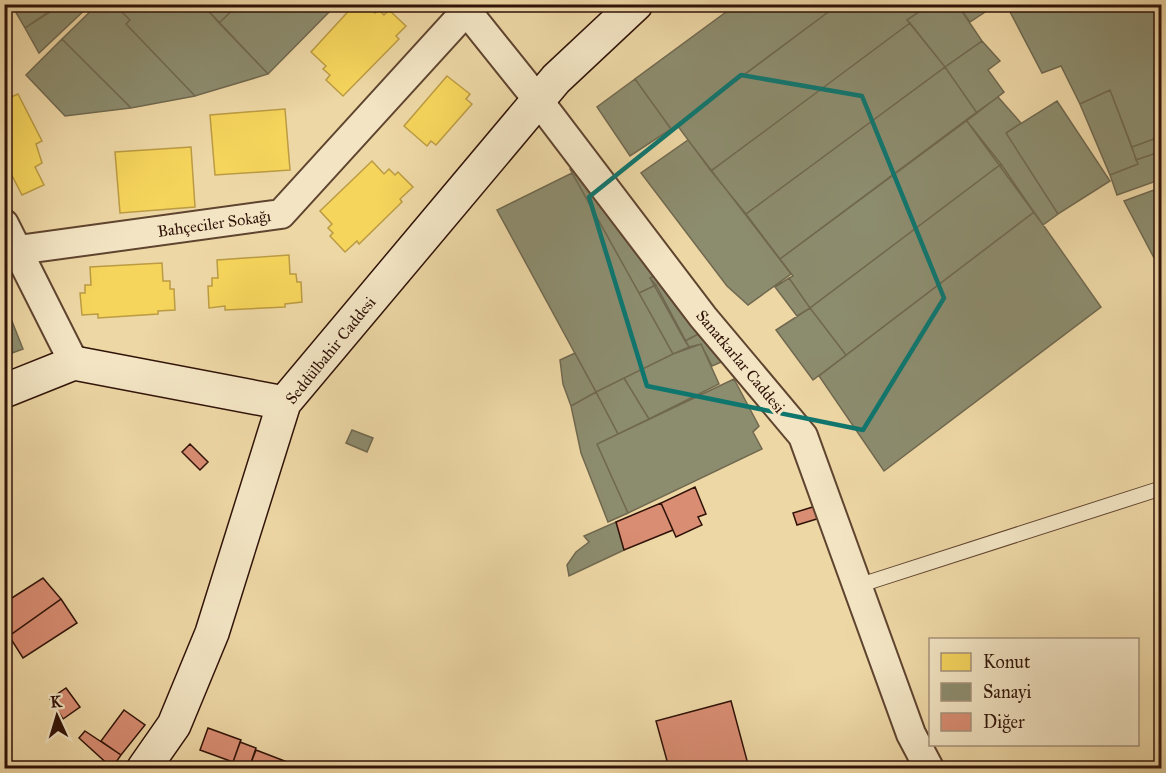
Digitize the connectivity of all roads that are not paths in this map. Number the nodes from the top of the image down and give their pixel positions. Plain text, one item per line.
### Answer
1 (636, 4) edge
2 (463, 8) edge
3 (538, 100) junction
4 (4, 224) edge
5 (18, 250) junction
6 (74, 363) junction
7 (4, 391) edge
8 (284, 403) junction
9 (1161, 488) edge
10 (857, 586) junction
11 (144, 768) edge
12 (929, 768) edge

1 - 3 street, Seddülbahir Caddesi
2 - 3 street, Sanatkarlar Caddesi
2 - 5 street, Bahçeciler Sokağı
3 - 8 street, Seddülbahir Caddesi
3 - 10 street, Sanatkarlar Caddesi
4 - 5 street
5 - 6 street
6 - 7 street
6 - 8 street
8 - 11 street, Seddülbahir Caddesi
9 - 10 lane
10 - 12 street, Sanatkarlar Caddesi

